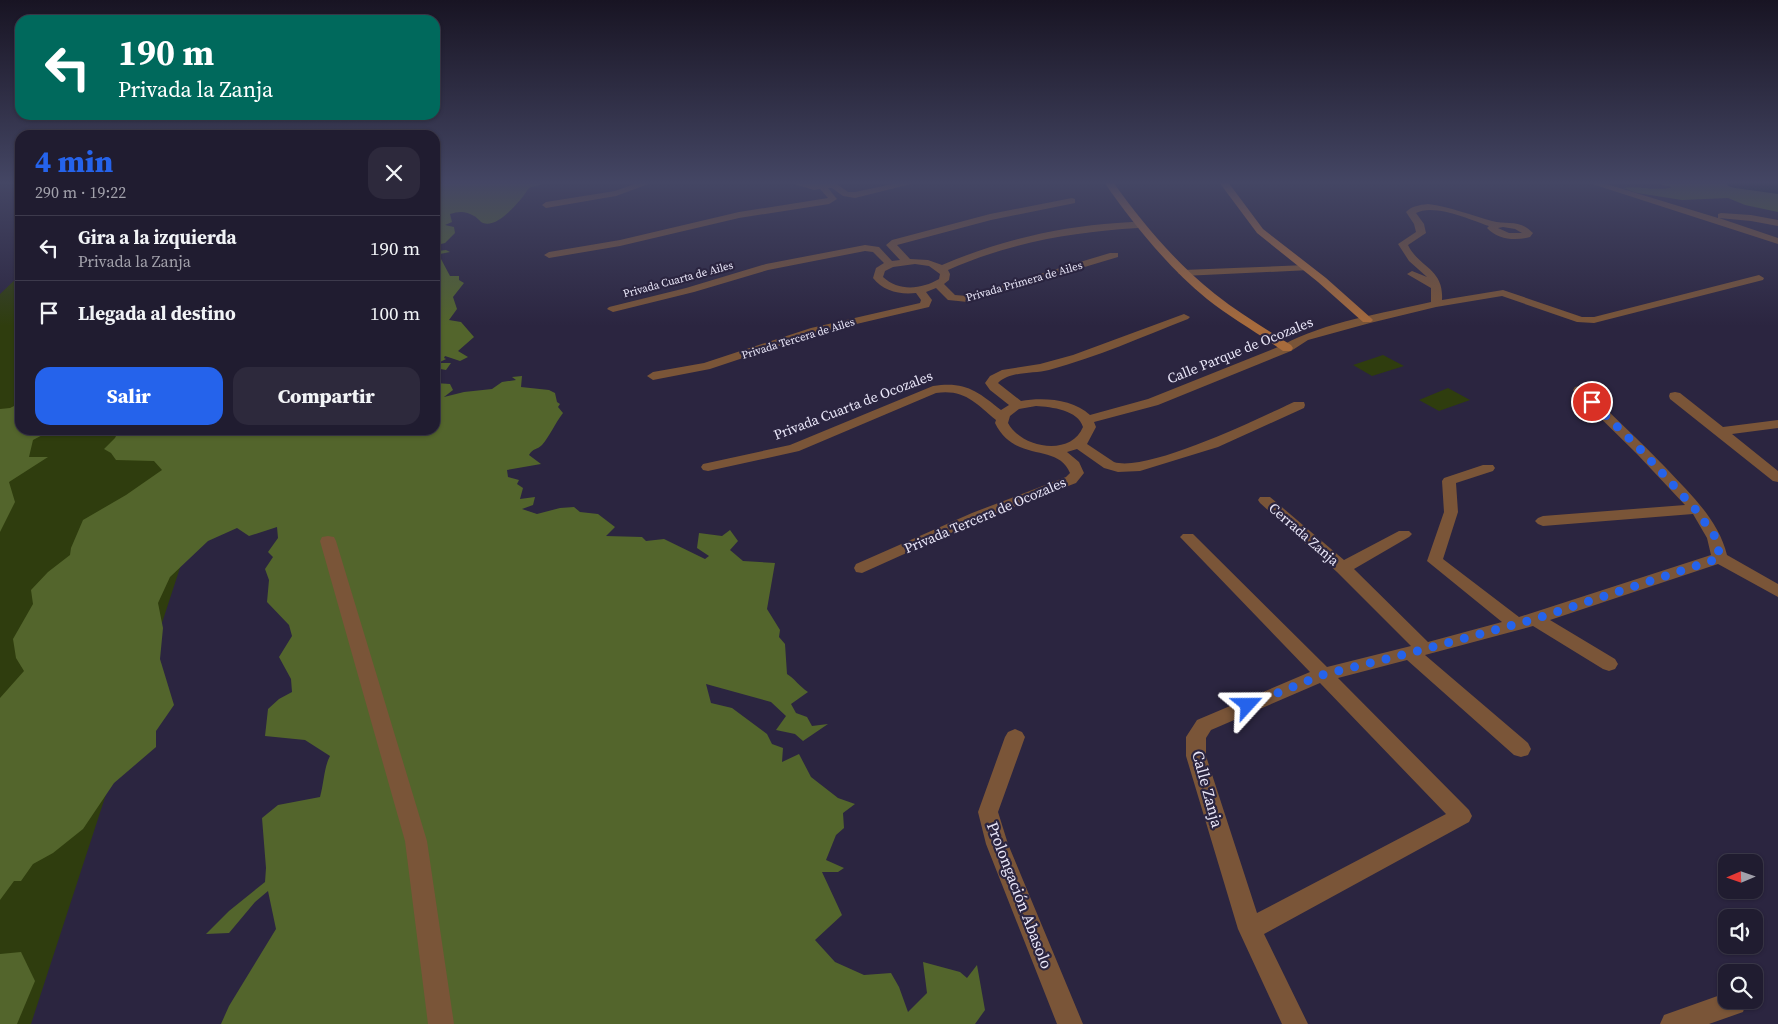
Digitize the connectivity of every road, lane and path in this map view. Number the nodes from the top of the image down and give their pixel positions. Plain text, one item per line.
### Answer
1 (676, 230) edge
2 (941, 230) edge
3 (1087, 230) edge
4 (1142, 230) edge
5 (1259, 230) edge
6 (1420, 230) edge
7 (1743, 230) edge
8 (1778, 241) edge
9 (549, 255) dead end
10 (1114, 255) dead end
11 (907, 261) junction
12 (890, 264) junction
13 (1306, 268) junction
14 (942, 269) junction
15 (1183, 273) junction
16 (1412, 274) dead end
17 (1759, 278) dead end
18 (939, 284) junction
19 (919, 290) junction
20 (1439, 291) junction
21 (1436, 304) junction
22 (613, 309) dead end
23 (1184, 317) dead end
24 (1367, 320) junction
25 (1287, 348) junction
26 (653, 376) dead end
27 (1579, 390) dead end
28 (1675, 396) dead end
29 (1018, 405) junction
30 (1299, 405) dead end
31 (1002, 418) junction
32 (1086, 420) junction
33 (1778, 424) edge
34 (1719, 432) junction
35 (1078, 444) junction
36 (1056, 450) junction
37 (708, 467) dead end
38 (1488, 468) dead end
39 (1778, 478) edge
40 (1265, 500) dead end
41 (1696, 510) junction
42 (1543, 521) dead end
43 (1404, 534) dead end
44 (1188, 537) dead end
45 (328, 541) dead end
46 (1720, 558) junction
47 (862, 568) dead end
48 (1342, 568) junction
49 (1778, 591) edge
50 (1535, 619) junction
51 (1516, 624) junction
52 (1418, 651) junction
53 (1609, 664) dead end
54 (1322, 675) junction
55 (1015, 737) dead end
56 (1521, 749) dead end
57 (1250, 929) junction
58 (1718, 1009) edge
59 (441, 1024) edge
60 (1070, 1024) edge
61 (1295, 1024) edge
62 (1673, 1024) edge

1 - 9 street
2 - 11 street
3 - 14 street
4 - 15 street
5 - 13 street
6 - 20 street
7 - 8 street
10 - 18 street, Privada Primera de Ailes
11 - 12 street
11 - 14 street
12 - 19 street
12 - 22 street, Privada Cuarta de Ailes
13 - 15 street
13 - 24 street
14 - 18 street
15 - 25 street
16 - 20 street
17 - 21 street, Calle Parque de Ocozales
18 - 19 street
19 - 26 street, Privada Tercera de Ailes
20 - 21 street
21 - 24 street, Calle Parque de Ocozales
23 - 29 street
24 - 25 street, Calle Parque de Ocozales
25 - 32 street, Calle Parque de Ocozales
27 - 41 street
28 - 34 street
29 - 31 street
29 - 32 street
30 - 35 street
31 - 36 street
31 - 37 street, Privada Cuarta de Ocozales
32 - 35 street
33 - 34 street
34 - 39 street
35 - 36 street
36 - 47 street, Privada Tercera de Ocozales
38 - 51 street
40 - 48 street, Cerrada Zanja
41 - 42 street
41 - 46 street
43 - 48 street, Cerrada Zanja
44 - 54 street
45 - 59 street
46 - 49 street
46 - 50 street, Calle Zanja
48 - 52 street, Cerrada Zanja
50 - 51 street, Calle Zanja
50 - 53 street
51 - 52 street, Calle Zanja
52 - 54 street, Calle Zanja
52 - 56 street, Cerrada Zanja
54 - 57 street, Calle Zanja
54 - 57 street
55 - 60 street, Prolongación Abasolo
57 - 61 street, Calle Zanja
58 - 62 street

